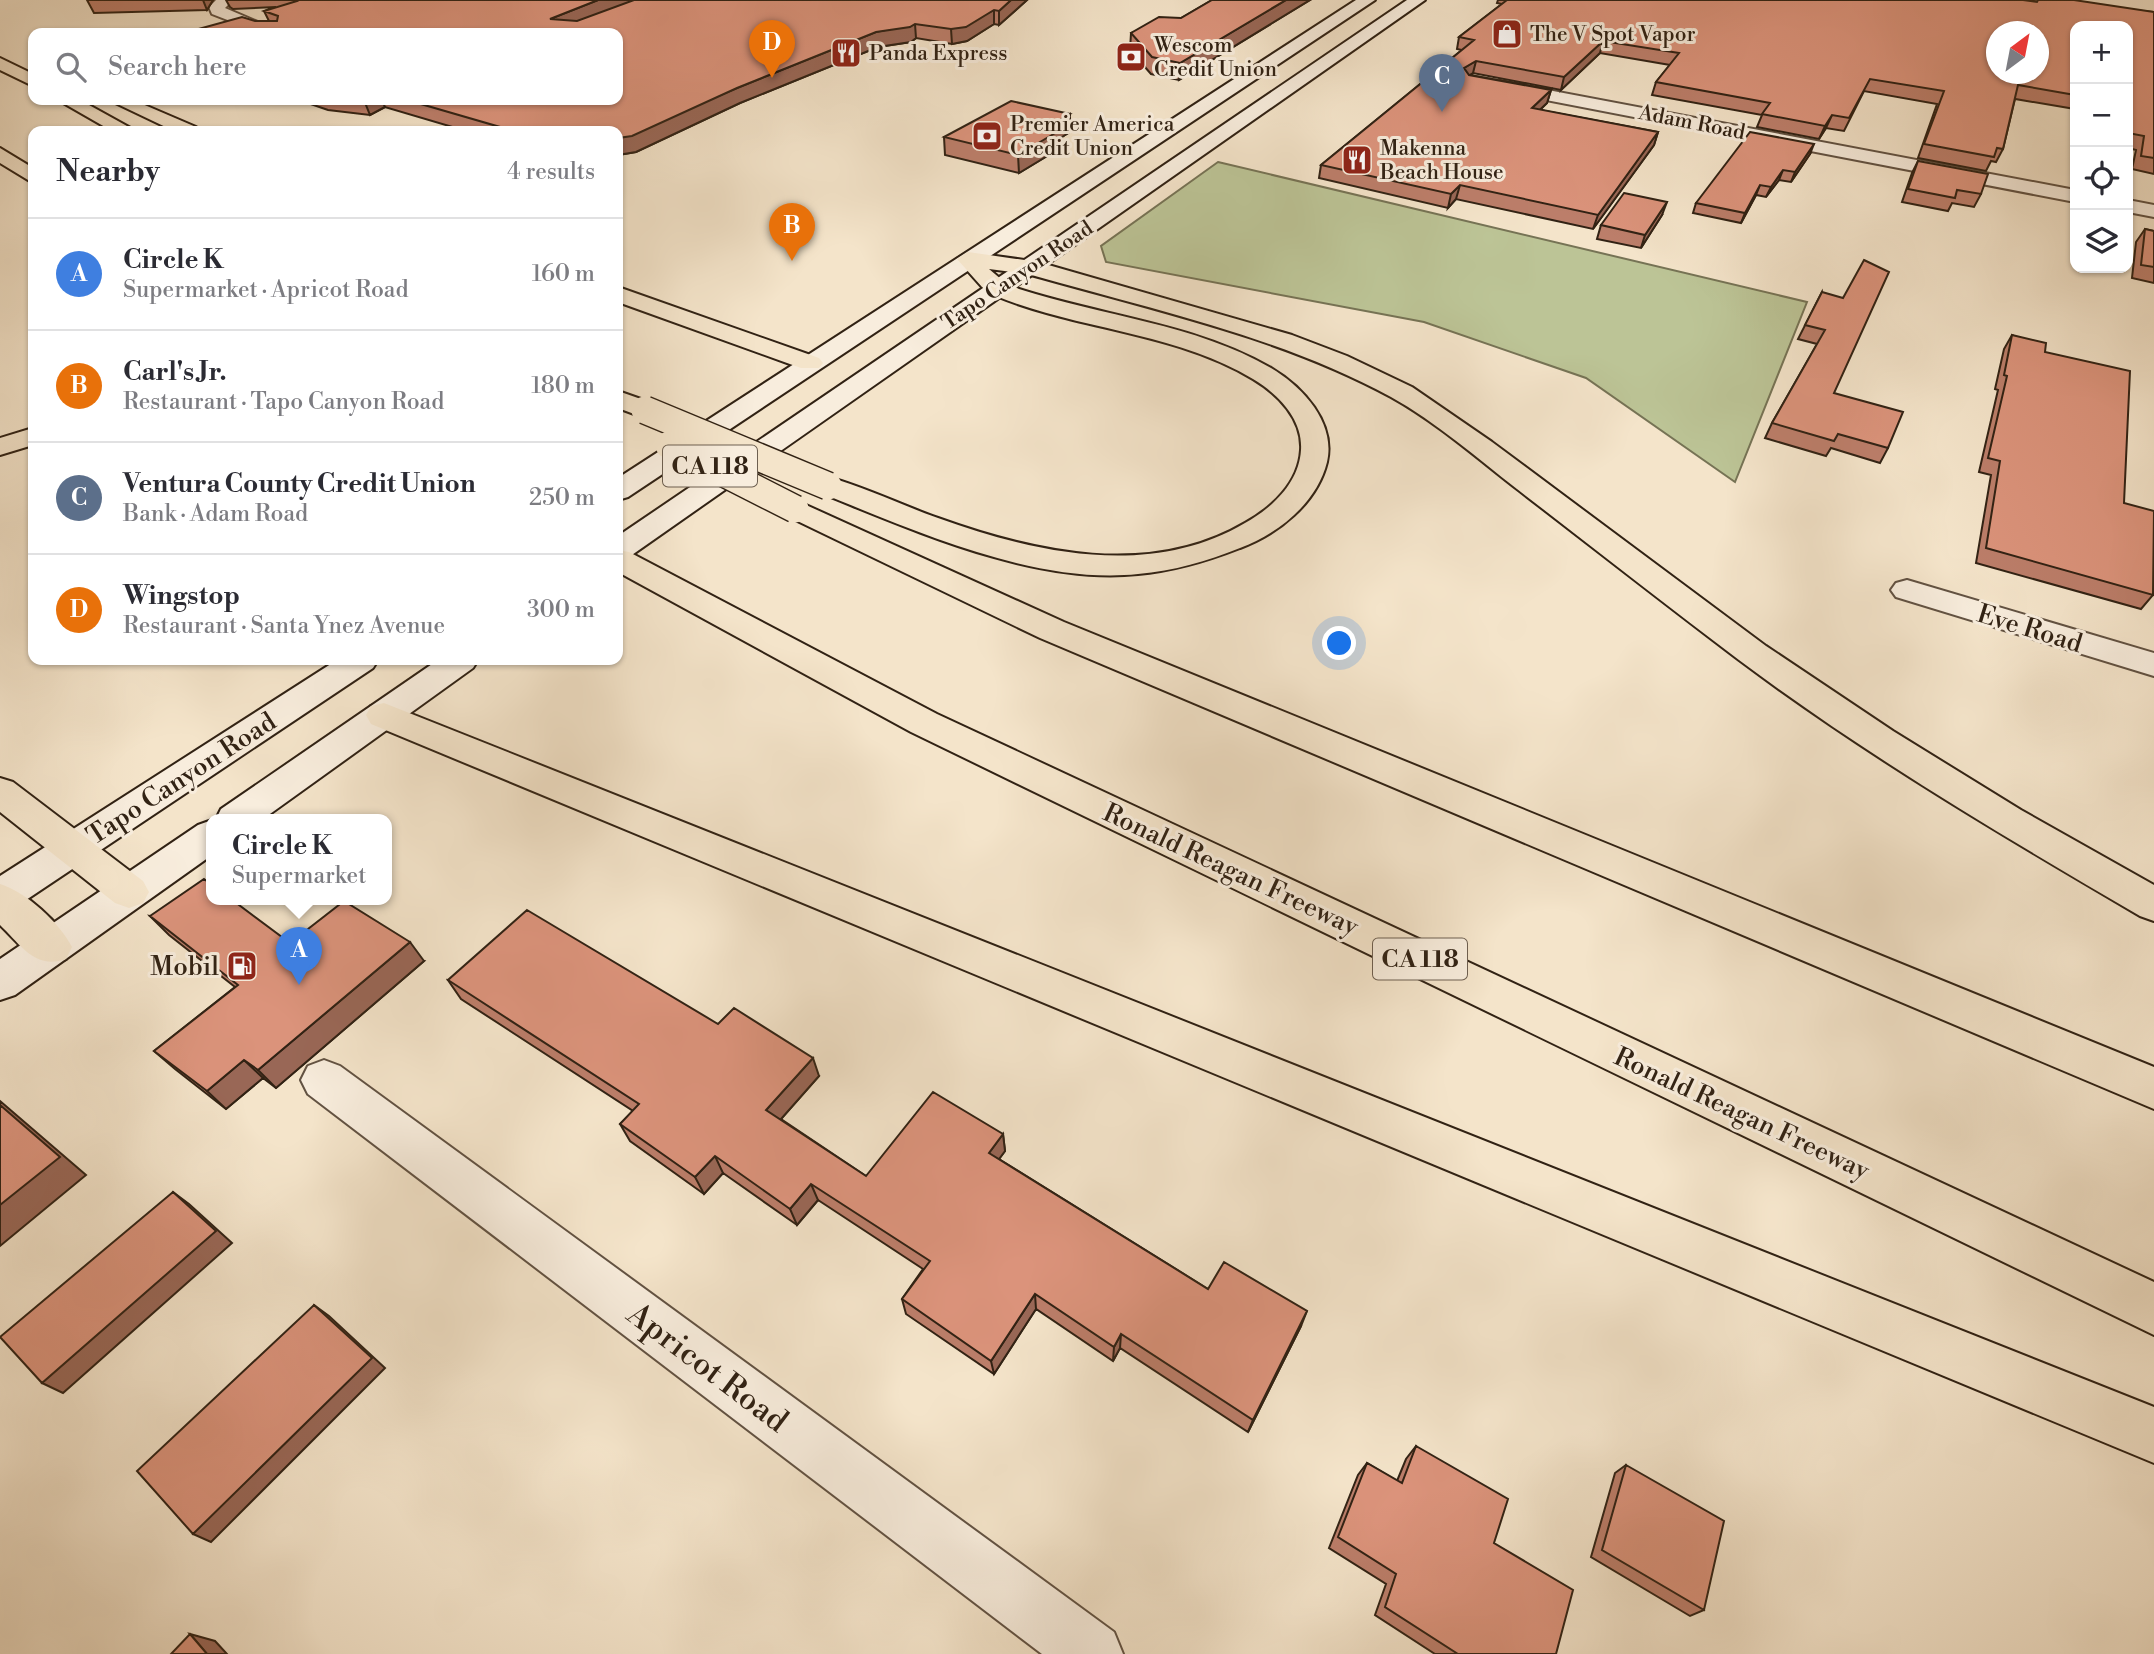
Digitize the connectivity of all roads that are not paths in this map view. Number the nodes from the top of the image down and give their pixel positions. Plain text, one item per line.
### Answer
1 (225, 0) edge
2 (1367, 0) edge
3 (1417, 0) edge
4 (262, 28) edge
5 (0, 61) edge
6 (28, 68) edge
7 (28, 78) edge
8 (1486, 83) edge
9 (77, 105) edge
10 (129, 105) edge
11 (116, 126) edge
12 (178, 126) edge
13 (0, 154) edge
14 (28, 174) edge
15 (2070, 195) edge
16 (2133, 207) edge
17 (2154, 211) edge
18 (968, 259) junction
19 (1030, 267) junction
20 (998, 288) junction
21 (623, 296) edge
22 (810, 363) junction
23 (626, 412) edge
24 (28, 438) edge
25 (0, 447) edge
26 (623, 488) edge
27 (623, 556) edge
28 (623, 560) edge
29 (1907, 590) dead end
30 (353, 665) edge
31 (454, 665) edge
32 (2154, 666) edge
33 (384, 715) junction
34 (0, 792) edge
35 (242, 814) edge
36 (206, 839) edge
37 (74, 848) junction
38 (130, 892) junction
39 (0, 899) edge
40 (2154, 905) edge
41 (51, 947) junction
42 (0, 982) edge
43 (324, 1080) dead end
44 (2154, 1088) edge
45 (2154, 1309) edge
46 (2154, 1435) edge
47 (1092, 1654) edge

1 - 4 main road
2 - 18 main road, Tapo Canyon Road
3 - 19 main road, Tapo Canyon Road
5 - 6 highway
5 - 7 highway
8 - 15 main road, Adam Road
9 - 11 highway
10 - 12 highway
13 - 14 highway
16 - 17 main road
18 - 19 highway
18 - 20 highway
18 - 22 main road, Tapo Canyon Road
19 - 20 main road, Tapo Canyon Road
19 - 40 highway
20 - 23 highway, bridge
20 - 27 main road, Tapo Canyon Road
21 - 22 highway
22 - 26 main road, Tapo Canyon Road
23 - 44 highway, CA 118, bridge
24 - 25 highway
28 - 45 highway, Ronald Reagan Freeway / CA 118
29 - 32 main road, Eve Road
30 - 37 main road, Tapo Canyon Road
31 - 33 main road
33 - 35 main road
33 - 46 highway
34 - 37 highway
36 - 38 main road
37 - 38 highway
37 - 39 main road, Tapo Canyon Road
38 - 41 main road
39 - 41 highway
41 - 42 main road
43 - 47 main road, Apricot Road

